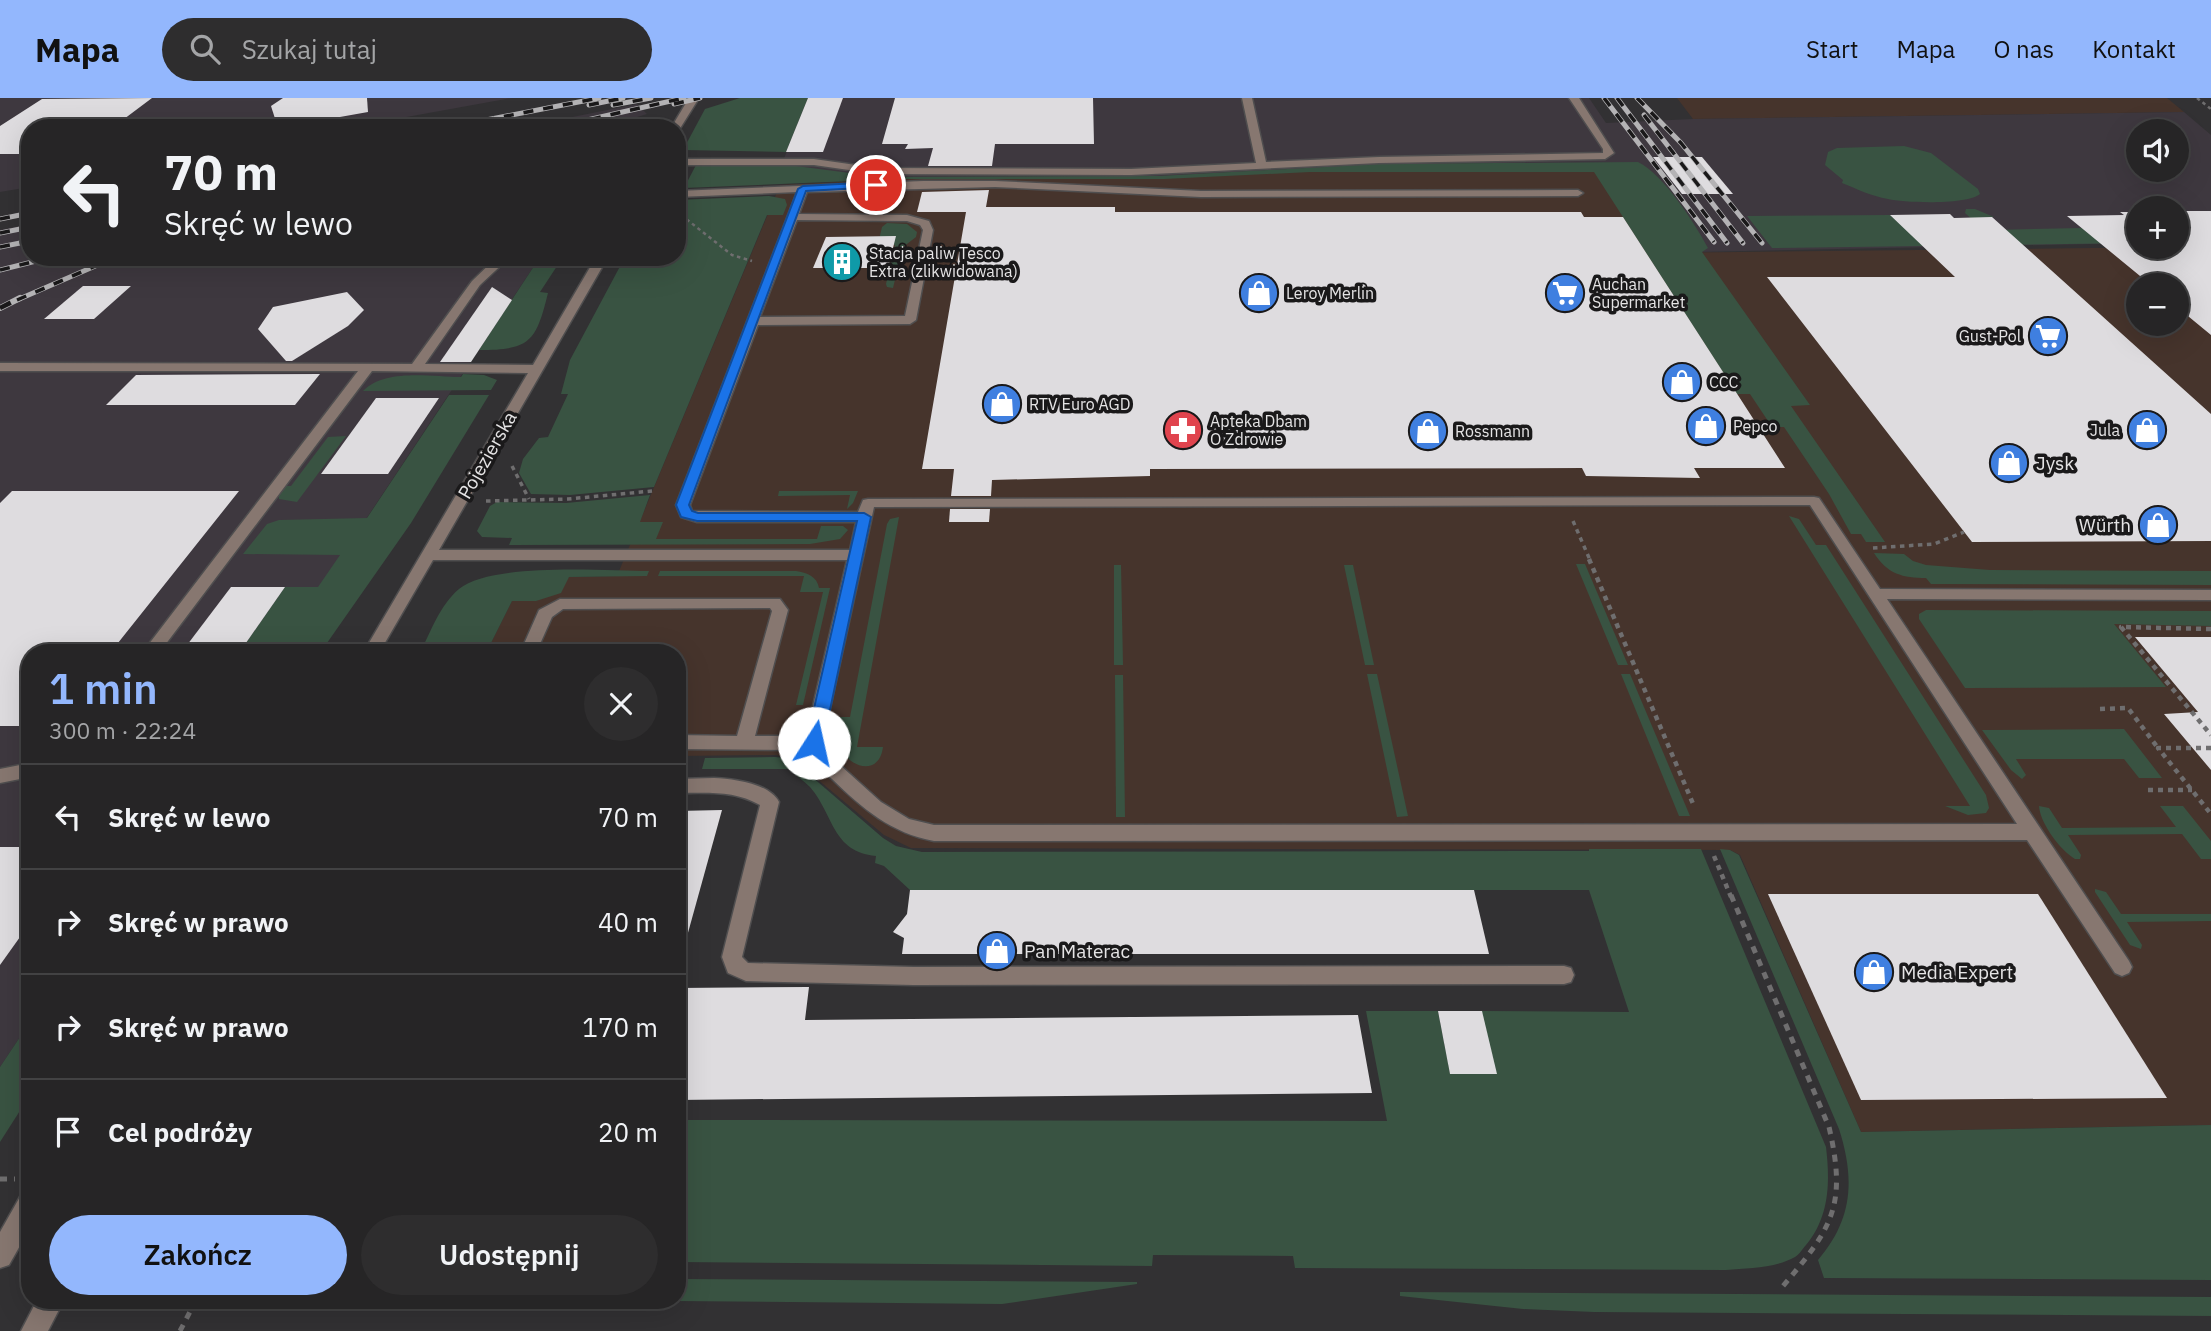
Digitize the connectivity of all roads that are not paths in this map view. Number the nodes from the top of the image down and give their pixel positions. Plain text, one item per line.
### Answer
1 (694, 98) edge
2 (1247, 98) edge
3 (1574, 98) edge
4 (681, 119) edge
5 (686, 162) edge
6 (1262, 167) junction
7 (803, 189) junction
8 (1578, 193) dead end
9 (686, 194) edge
10 (794, 217) junction
11 (494, 266) edge
12 (597, 266) edge
13 (752, 321) junction
14 (0, 367) edge
15 (368, 367) junction
16 (415, 369) junction
17 (537, 369) junction
18 (866, 510) junction
19 (428, 555) junction
20 (856, 555) junction
21 (1876, 594) junction
22 (2211, 595) edge
23 (157, 644) edge
24 (376, 644) edge
25 (532, 644) edge
26 (686, 742) edge
27 (744, 743) junction
28 (814, 743) junction
29 (21, 772) edge
30 (0, 776) edge
31 (686, 786) edge
32 (2032, 832) junction
33 (2122, 967) dead end
34 (1564, 975) dead end
35 (21, 1220) edge
36 (0, 1256) edge
37 (46, 1309) edge
38 (33, 1331) edge

1 - 4 street
2 - 6 street
3 - 6 street
5 - 6 street
7 - 8 street
7 - 9 street
7 - 10 street
10 - 13 street
10 - 13 street
11 - 16 street
12 - 17 street, Pojezierska
13 - 18 street
14 - 15 street
15 - 16 street
15 - 23 street
16 - 17 street
17 - 19 street, Pojezierska
18 - 20 street
18 - 21 street
19 - 20 street
19 - 24 street, Pojezierska
20 - 28 street
21 - 22 street
21 - 32 street
25 - 27 street
26 - 27 street
27 - 28 street
28 - 32 street
29 - 30 street
31 - 34 street
32 - 33 street
35 - 36 street
37 - 38 street

